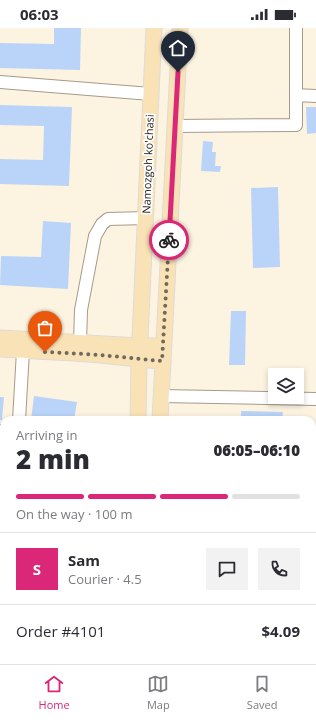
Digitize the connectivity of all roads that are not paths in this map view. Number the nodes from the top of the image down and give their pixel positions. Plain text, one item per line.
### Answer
1 (154, 28) edge
2 (180, 28) edge
3 (296, 28) edge
4 (0, 82) edge
5 (151, 94) junction
6 (296, 95) junction
7 (316, 96) edge
8 (175, 126) junction
9 (146, 218) junction
10 (0, 338) edge
11 (80, 343) junction
12 (163, 346) junction
13 (0, 350) edge
14 (23, 351) junction
15 (140, 353) junction
16 (162, 361) junction
17 (161, 396) junction
18 (316, 399) edge
19 (19, 416) edge
20 (138, 416) edge
21 (160, 416) edge

1 - 5 main road, Namozgoh ko'chasi
2 - 8 main road
3 - 6 street
4 - 5 street
5 - 9 main road, Namozgoh ko'chasi
6 - 7 street
6 - 8 street
8 - 12 main road
9 - 11 street
9 - 15 main road, Namozgoh ko'chasi
10 - 11 main road
11 - 15 main road
12 - 15 main road
12 - 16 main road
13 - 14 main road
14 - 15 main road
14 - 19 street
15 - 16 main road
15 - 20 main road, Namozgoh ko'chasi
16 - 17 main road
17 - 18 street
17 - 21 main road

